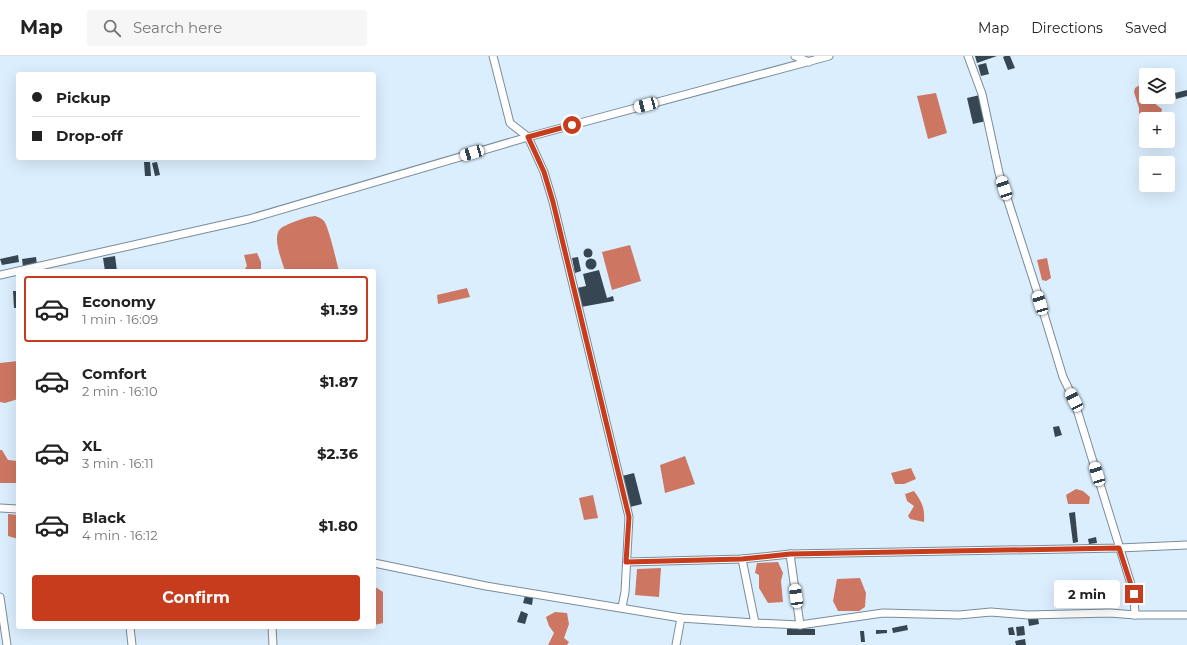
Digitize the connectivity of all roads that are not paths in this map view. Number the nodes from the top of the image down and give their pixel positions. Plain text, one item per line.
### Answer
1 (493, 56) edge
2 (795, 56) edge
3 (829, 56) edge
4 (968, 56) edge
5 (809, 62) junction
6 (528, 137) junction
7 (27, 269) edge
8 (16, 271) edge
9 (0, 275) edge
10 (0, 508) edge
11 (16, 509) edge
12 (1187, 545) edge
13 (1119, 548) junction
14 (790, 554) junction
15 (742, 559) junction
16 (626, 562) junction
17 (376, 563) edge
18 (0, 597) edge
19 (622, 607) junction
20 (1135, 615) junction
21 (1187, 615) edge
22 (681, 618) junction
23 (755, 623) junction
24 (800, 625) junction
25 (130, 629) edge
26 (272, 629) edge
27 (7, 645) edge
28 (132, 645) edge
29 (273, 645) edge
30 (676, 645) edge

1 - 6 street
2 - 5 street
3 - 5 street
4 - 13 street
5 - 6 street
6 - 7 street
6 - 16 street
8 - 9 street
10 - 11 street
12 - 13 street
13 - 14 street
13 - 20 street
14 - 15 street
14 - 24 street
15 - 16 street
15 - 23 street
16 - 19 street
17 - 19 street
18 - 27 street
19 - 22 street
20 - 21 street
20 - 24 street
22 - 23 street
22 - 30 street
23 - 24 street
25 - 28 street
26 - 29 street

